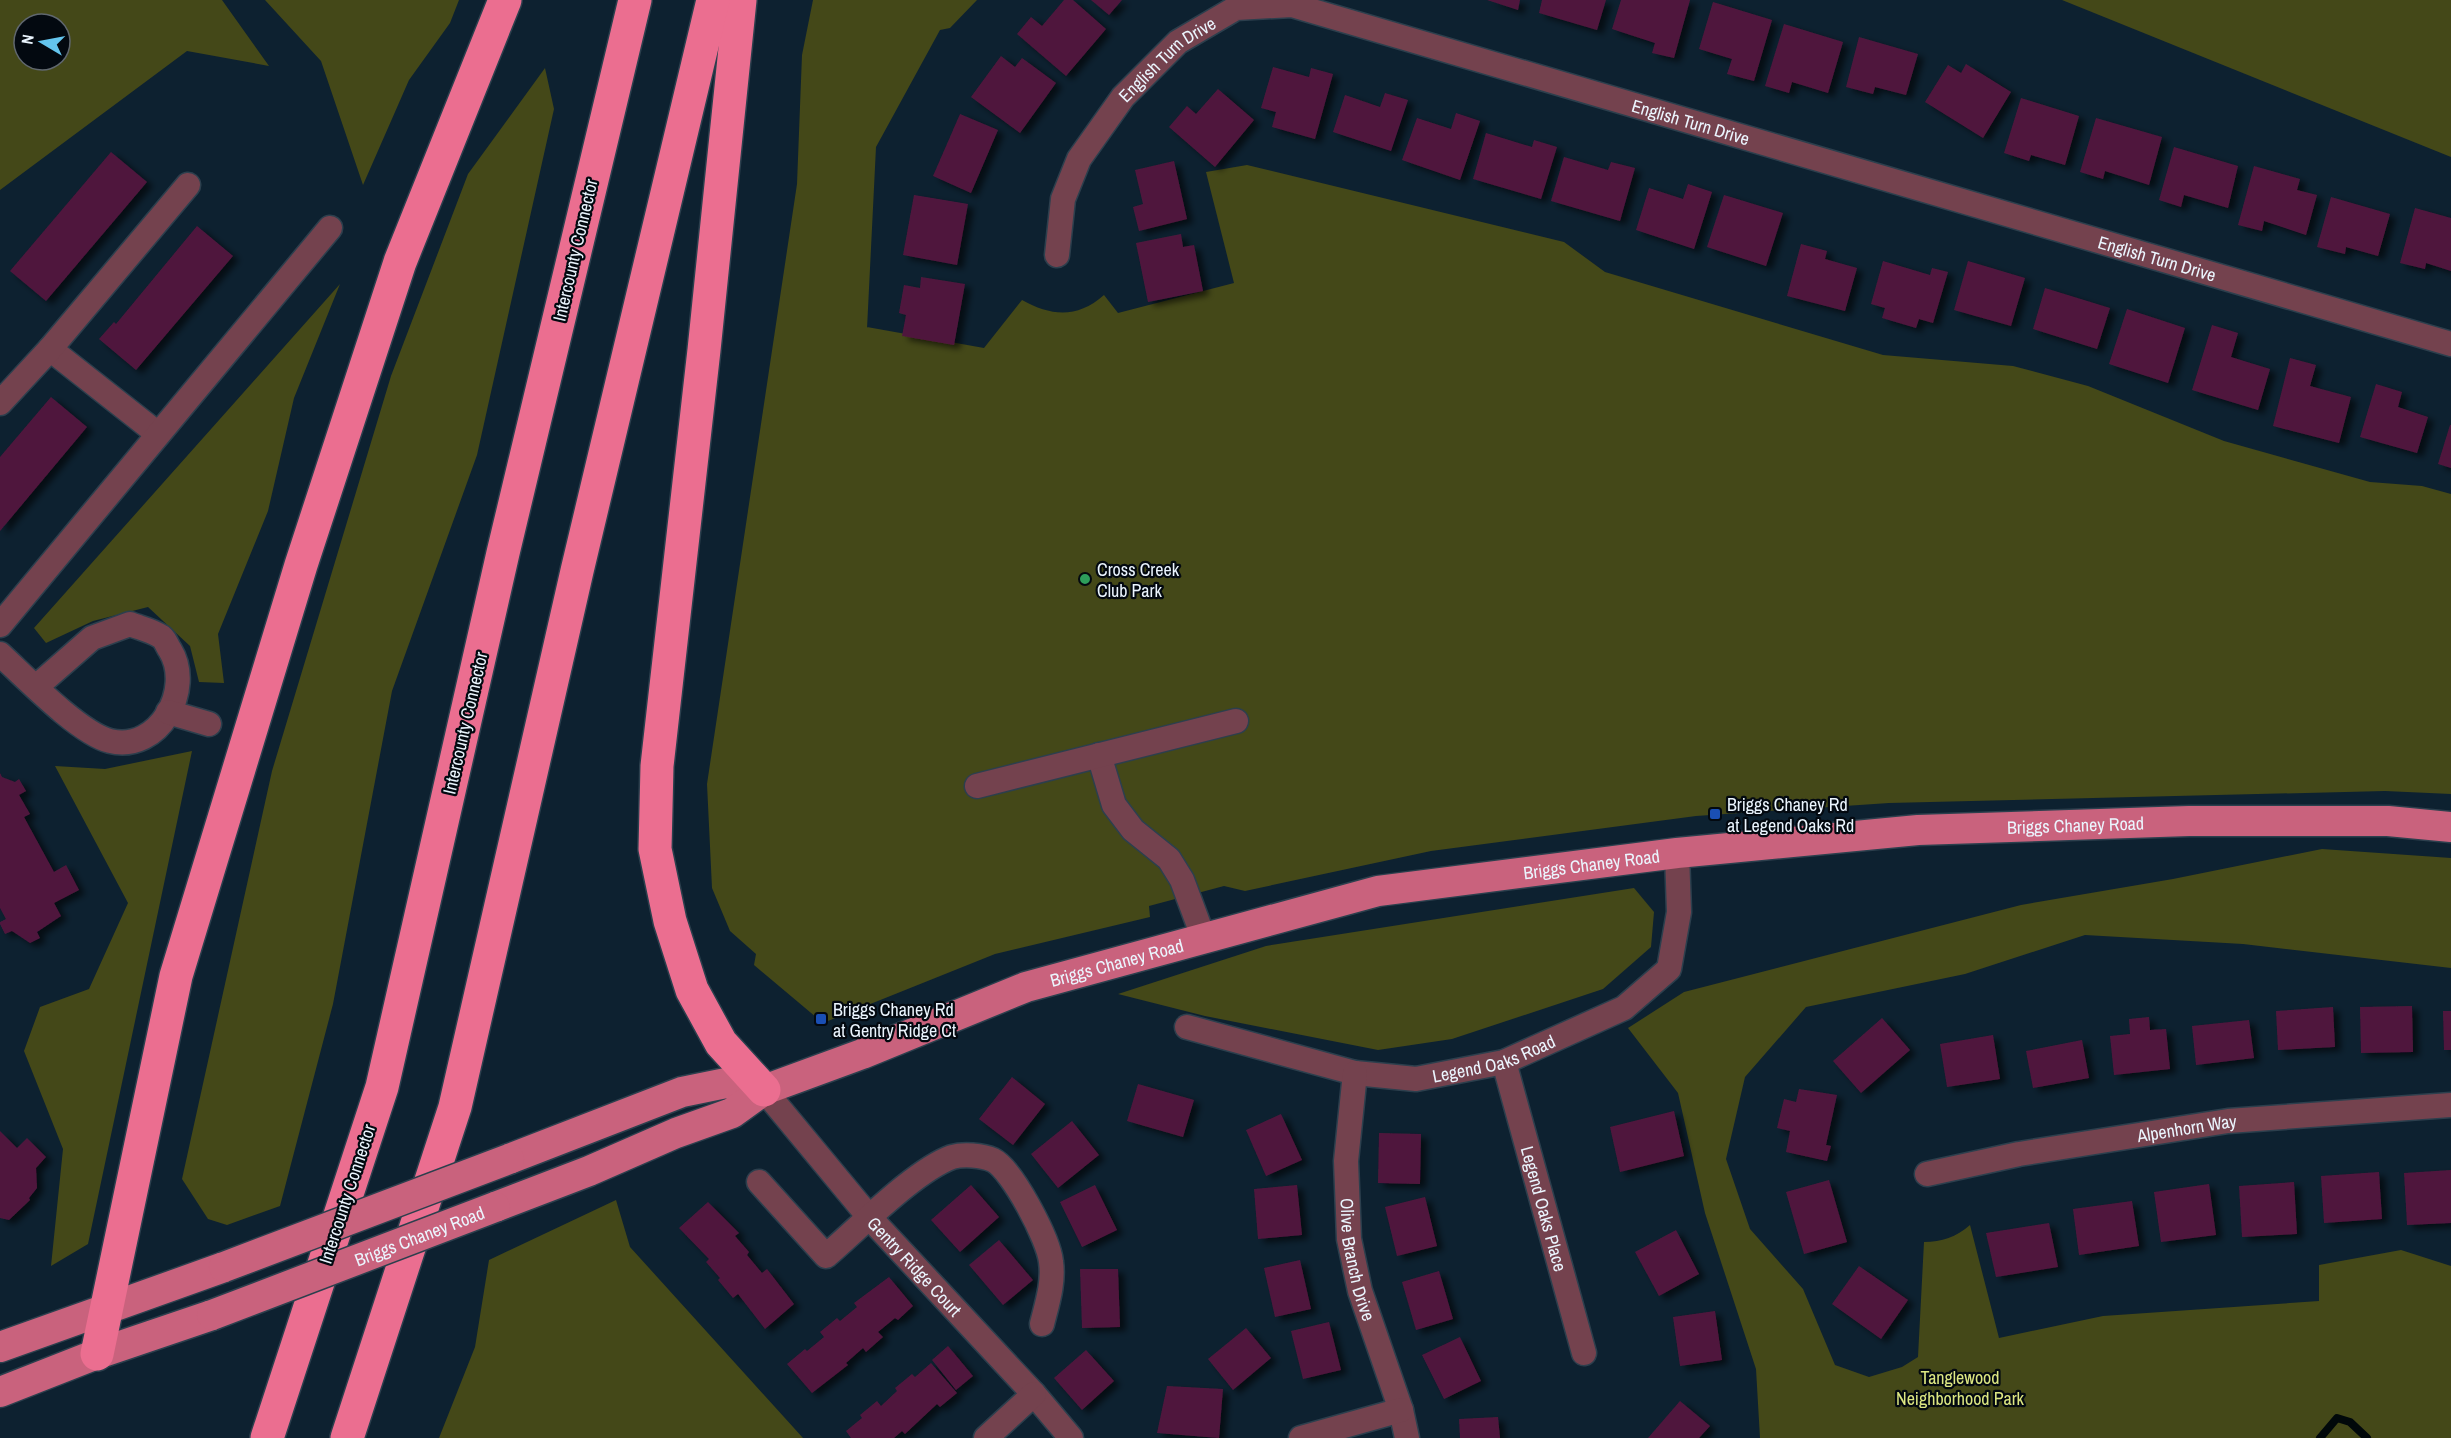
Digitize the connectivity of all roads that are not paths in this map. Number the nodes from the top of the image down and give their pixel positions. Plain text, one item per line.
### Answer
1 (505, 0) edge
2 (634, 0) edge
3 (713, 0) edge
4 (740, 0) edge
5 (188, 185) dead end
6 (330, 228) dead end
7 (1057, 255) dead end
8 (2451, 344) edge
9 (50, 349) junction
10 (0, 403) edge
11 (158, 434) junction
12 (0, 625) edge
13 (0, 654) edge
14 (36, 687) junction
15 (168, 712) junction
16 (1236, 721) dead end
17 (208, 724) dead end
18 (1099, 755) junction
19 (977, 786) dead end
20 (2451, 826) edge
21 (1677, 853) junction
22 (1204, 939) junction
23 (1187, 1027) dead end
24 (1504, 1062) junction
25 (1355, 1073) junction
26 (764, 1090) junction
27 (2451, 1105) edge
28 (1927, 1174) dead end
29 (759, 1182) dead end
30 (870, 1218) junction
31 (105, 1309) junction
32 (1041, 1324) dead end
33 (0, 1347) edge
34 (1584, 1353) dead end
35 (97, 1354) junction
36 (0, 1392) edge
37 (1034, 1394) junction
38 (1401, 1410) junction
39 (267, 1438) edge
40 (347, 1438) edge
41 (986, 1438) edge
42 (1071, 1438) edge
43 (1301, 1438) edge
44 (1407, 1438) edge

1 - 31 highway
2 - 39 highway, Intercounty Connector
3 - 40 highway
4 - 26 highway
5 - 9 street
6 - 11 street
7 - 8 street, English Turn Drive
9 - 10 street
9 - 11 street
11 - 12 street
13 - 14 street
14 - 15 street
14 - 15 street
15 - 17 street
16 - 18 street
18 - 19 street
18 - 22 street
20 - 21 main road, Briggs Chaney Road
21 - 22 main road, Briggs Chaney Road
21 - 24 street, Legend Oaks Road
22 - 26 main road, Briggs Chaney Road
23 - 25 street, Legend Oaks Road
24 - 25 street, Legend Oaks Road
24 - 34 street, Legend Oaks Place
25 - 38 street, Olive Branch Drive
26 - 30 street, Gentry Ridge Court
26 - 31 main road, bridge
26 - 35 main road, Briggs Chaney Road, bridge
27 - 28 street, Alpenhorn Way
29 - 30 street
30 - 32 street
30 - 37 street, Gentry Ridge Court
31 - 33 main road
31 - 35 highway
35 - 36 main road, Briggs Chaney Road
37 - 41 street
37 - 42 street, Gentry Ridge Court
38 - 43 street
38 - 44 street, Olive Branch Drive

